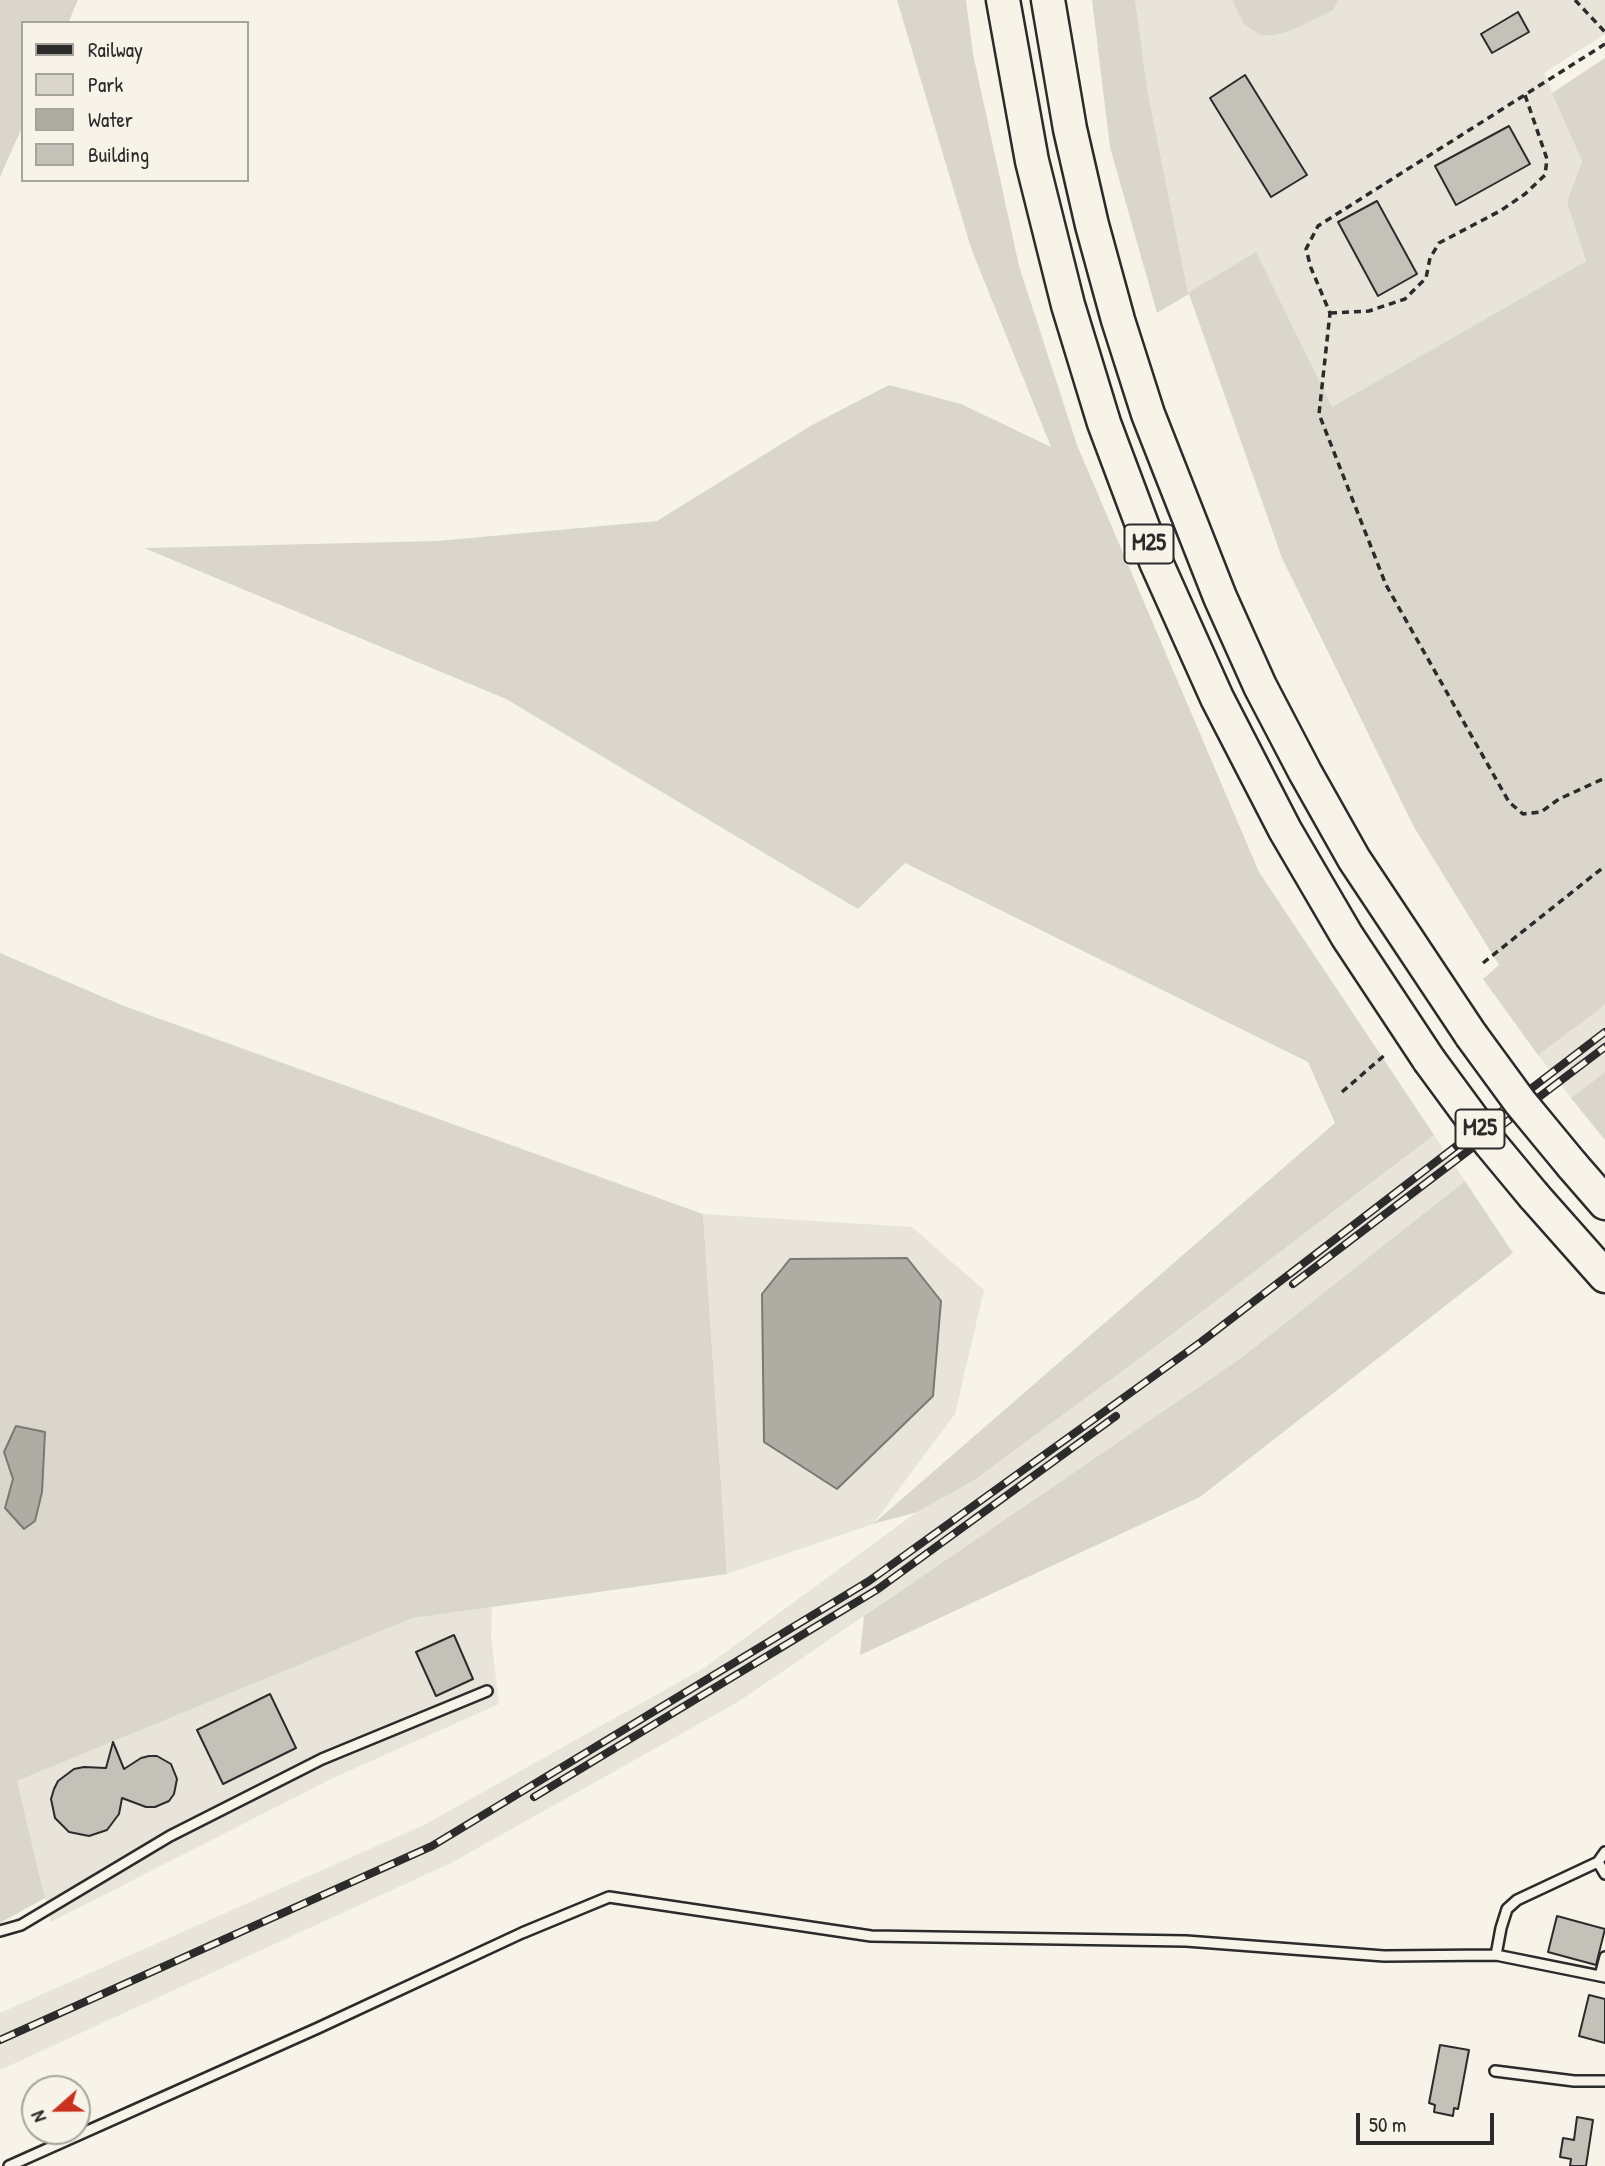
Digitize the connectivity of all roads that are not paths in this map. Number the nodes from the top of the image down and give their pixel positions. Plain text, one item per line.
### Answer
1 (1003, 0) edge
2 (1048, 0) edge
3 (1605, 1203) edge
4 (1605, 1276) edge
5 (487, 1691) dead end
6 (1605, 1852) edge
7 (1598, 1862) junction
8 (1605, 1874) edge
9 (0, 1931) edge
10 (1496, 1955) junction
11 (1605, 1957) edge
12 (1602, 1976) edge
13 (1495, 2071) dead end
14 (1605, 2081) edge
15 (9, 2166) edge

1 - 4 highway, M25, bridge
2 - 3 highway, M25, bridge
5 - 9 lane
6 - 7 lane
7 - 8 lane
7 - 10 lane
10 - 12 lane
10 - 15 lane
11 - 12 lane
13 - 14 lane

